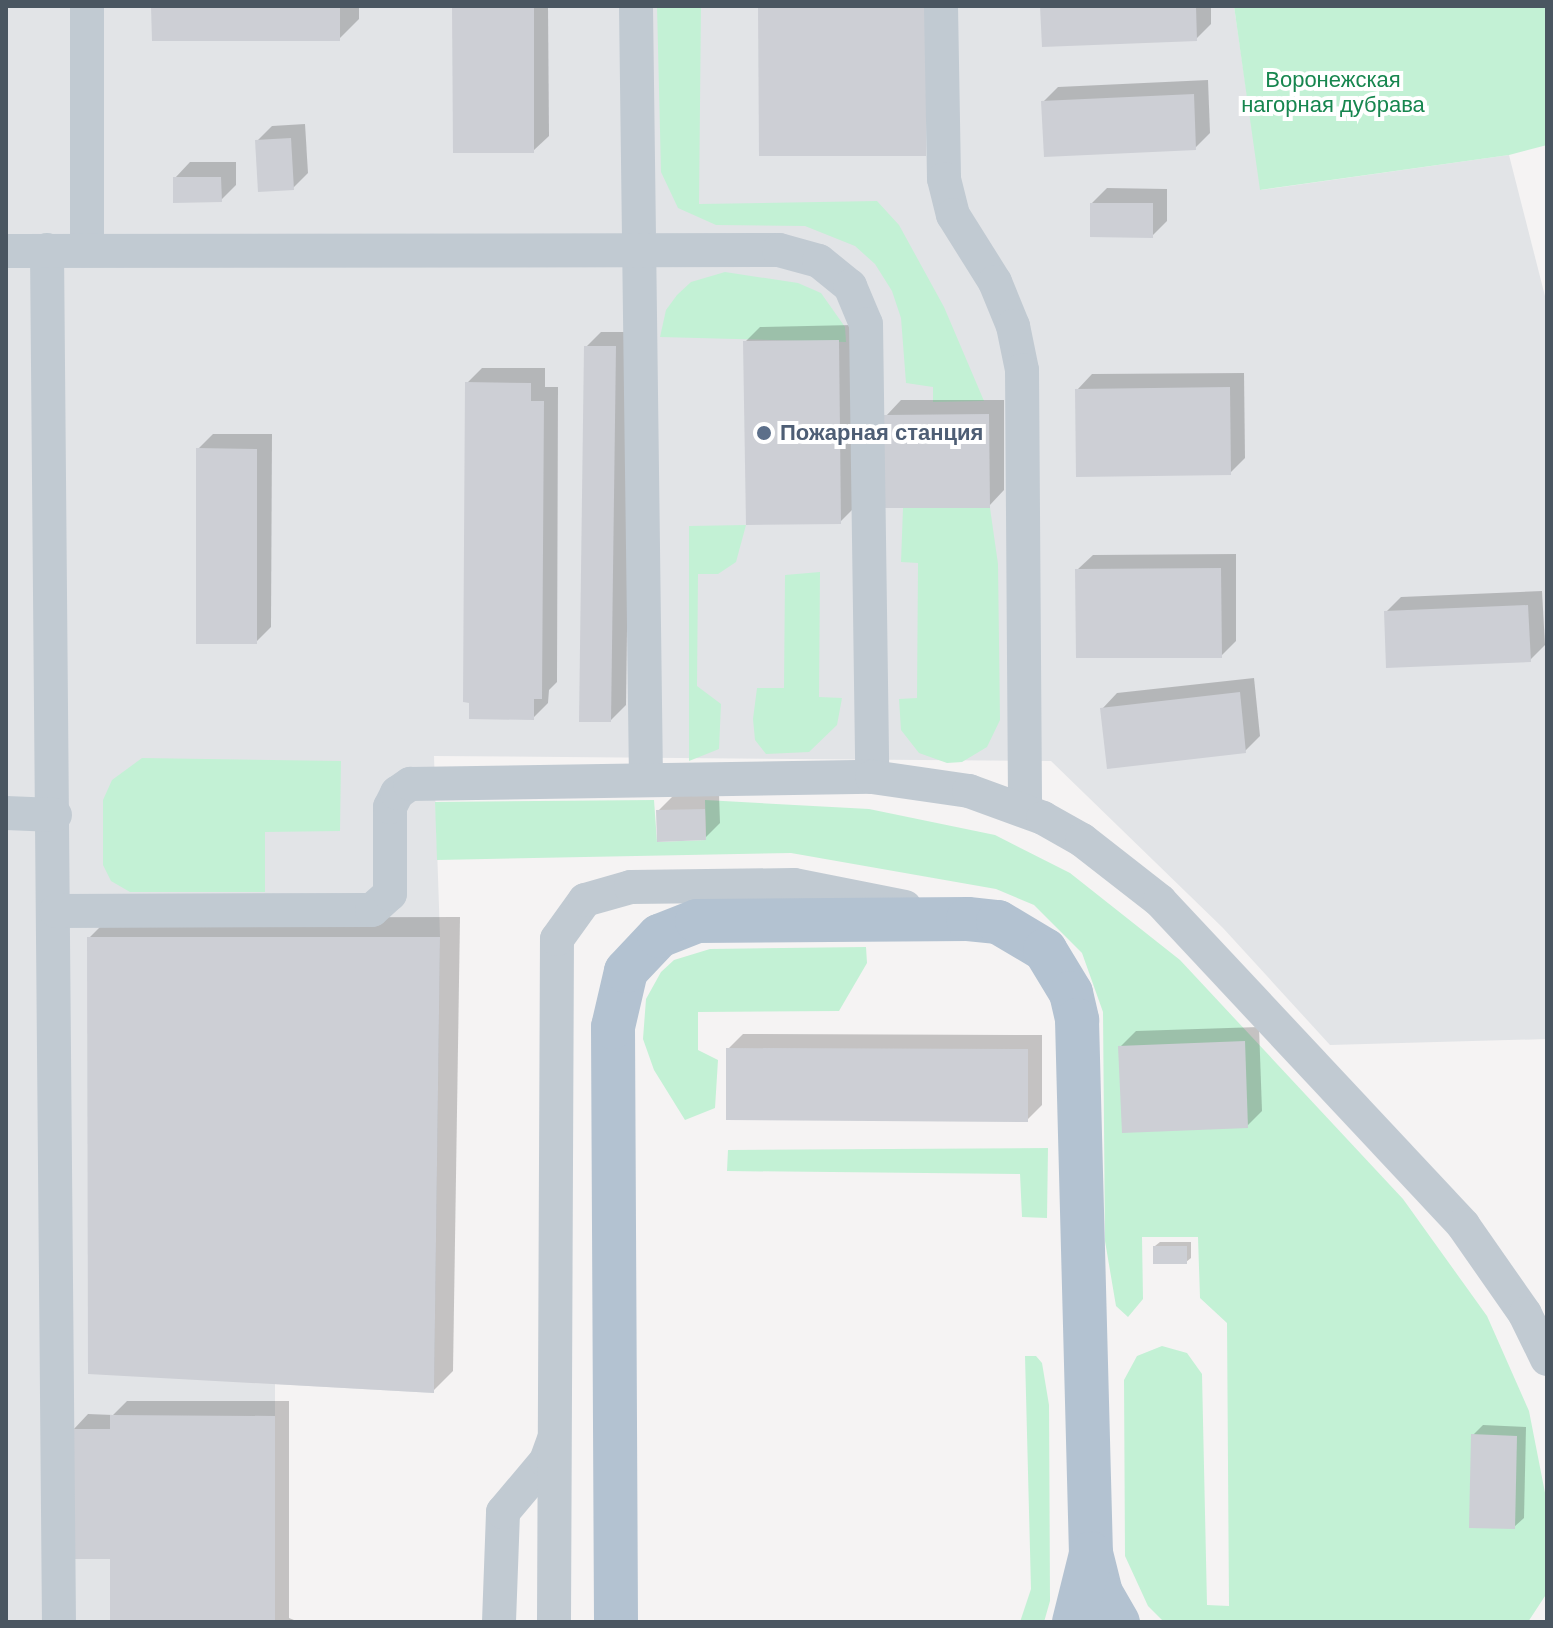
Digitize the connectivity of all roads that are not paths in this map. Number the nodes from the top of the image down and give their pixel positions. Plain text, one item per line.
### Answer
1 (87, 6) edge
2 (636, 6) edge
3 (941, 6) edge
4 (47, 250) junction
5 (87, 250) junction
6 (6, 251) edge
7 (636, 252) junction
8 (872, 777) junction
9 (646, 779) junction
10 (1025, 810) junction
11 (6, 813) edge
12 (55, 815) junction
13 (56, 911) junction
14 (968, 919) junction
15 (1547, 1359) edge
16 (555, 1430) junction
17 (1091, 1553) junction
18 (59, 1622) edge
19 (499, 1622) edge
20 (554, 1622) edge
21 (616, 1622) edge
22 (1074, 1622) edge
23 (1118, 1622) edge

1 - 5 street
2 - 7 street
3 - 10 street
4 - 5 street
4 - 6 street
4 - 12 street
5 - 7 street
7 - 8 street
7 - 9 street
8 - 9 street
8 - 10 street
9 - 13 street
10 - 15 street
11 - 12 street
12 - 13 street
13 - 18 street
14 - 16 street
14 - 17 main road
14 - 21 main road
16 - 19 street
16 - 20 street
17 - 22 main road
17 - 23 main road

